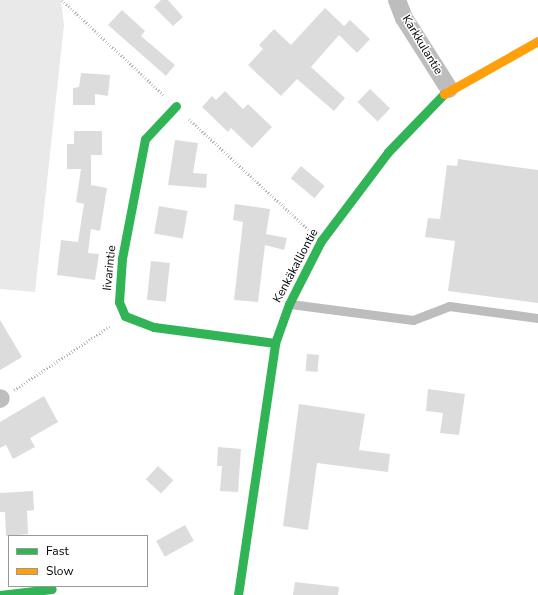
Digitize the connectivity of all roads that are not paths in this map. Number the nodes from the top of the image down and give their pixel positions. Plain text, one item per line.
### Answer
1 (397, 0) edge
2 (538, 41) edge
3 (449, 89) junction
4 (176, 106) road end
5 (288, 304) junction
6 (538, 318) edge
7 (275, 343) junction
8 (52, 589) dead end
9 (0, 595) edge
10 (238, 595) edge

1 - 3 street, Karkkulantie
2 - 3 street, Kenkäkalliontie
3 - 5 street, Kenkäkalliontie
4 - 7 street, Iivarintie
5 - 6 lane
5 - 7 street, Kenkäkalliontie
7 - 10 street, Kenkäkalliontie
8 - 9 street

